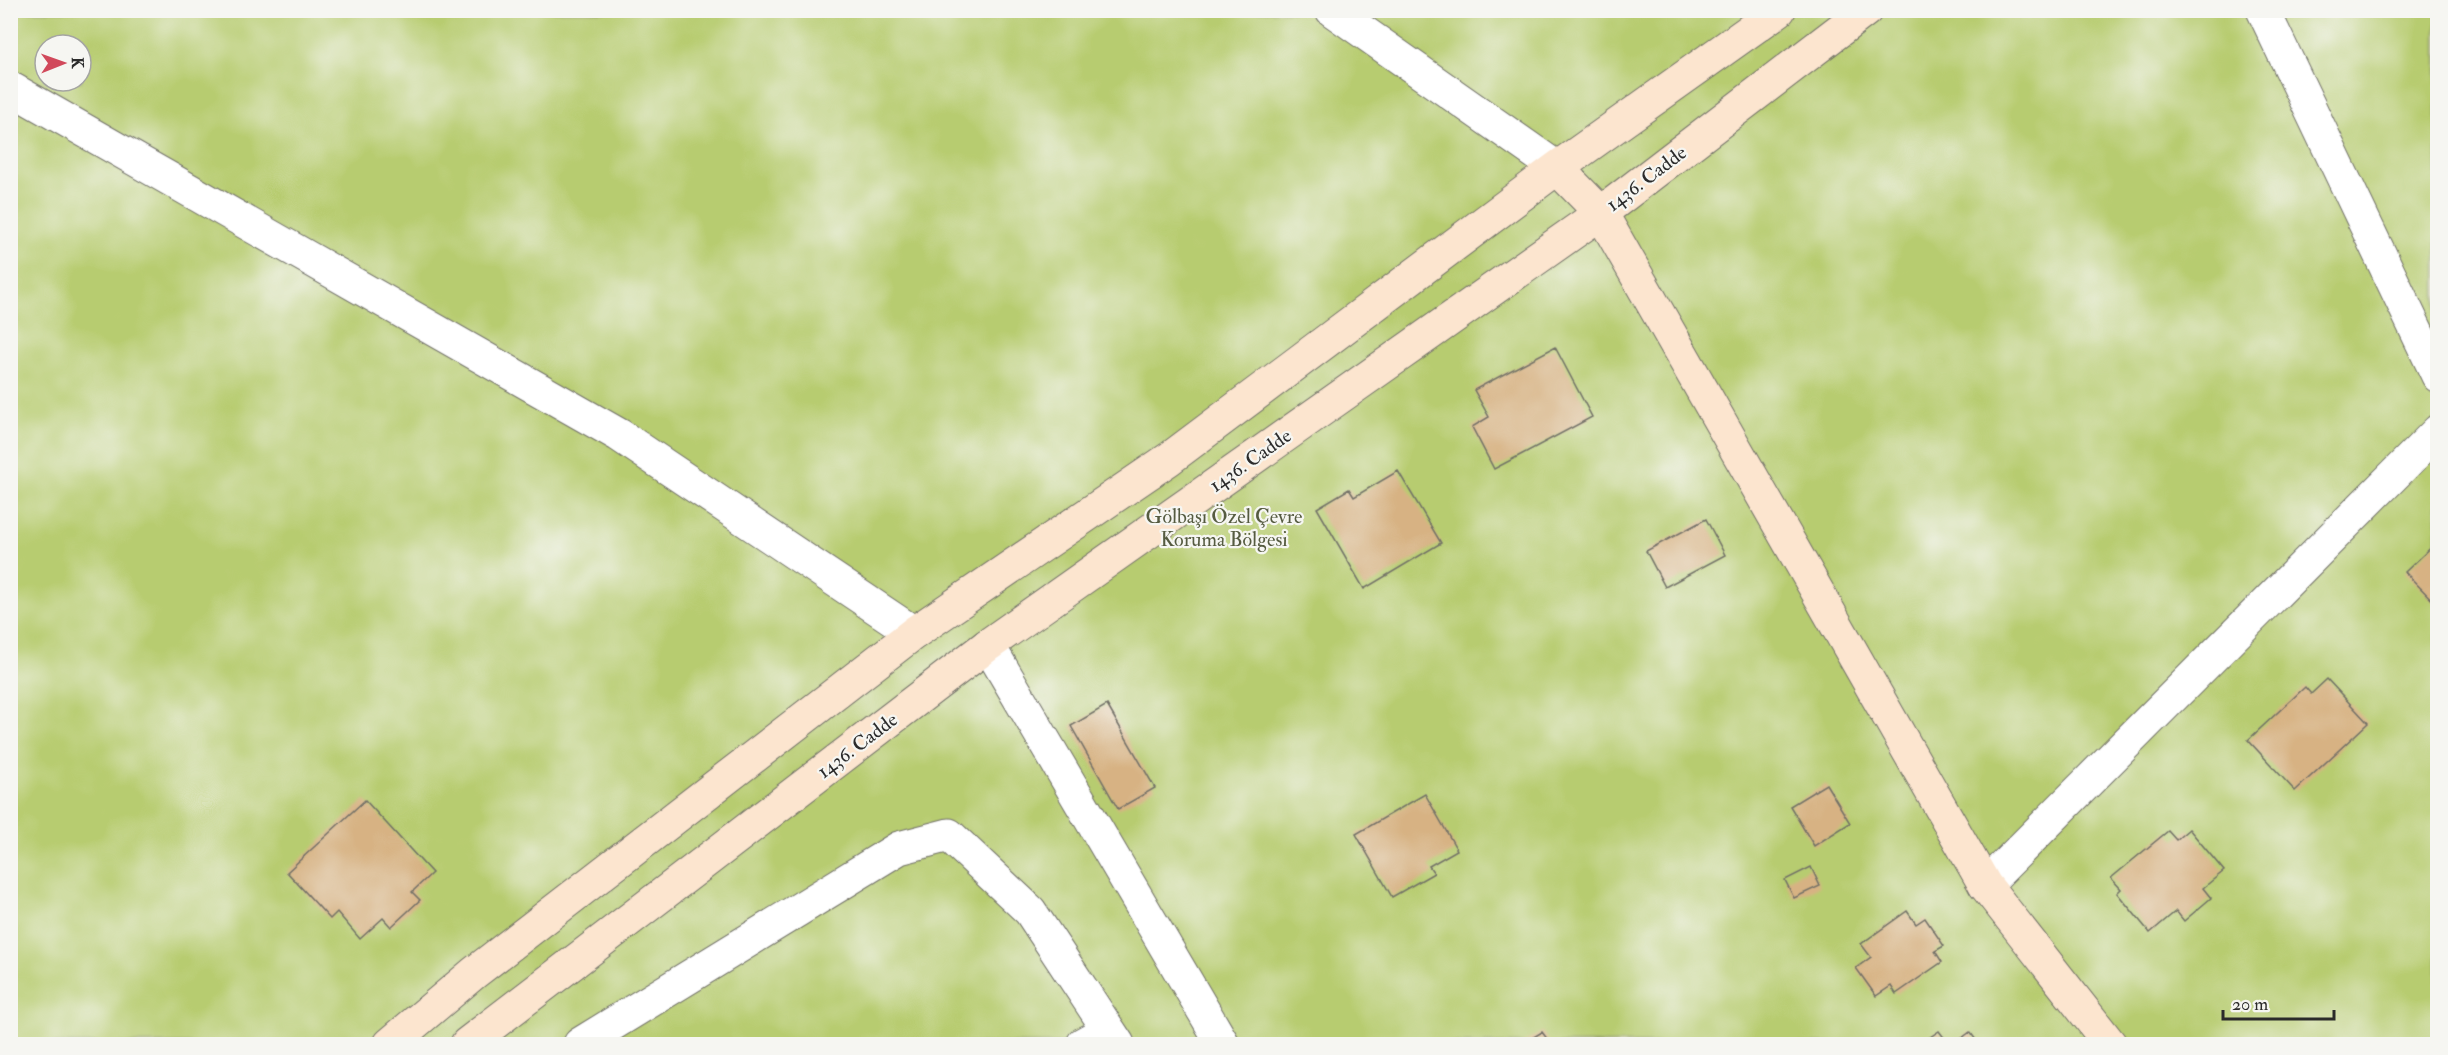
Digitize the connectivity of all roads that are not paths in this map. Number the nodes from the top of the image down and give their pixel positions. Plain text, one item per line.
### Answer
1 (1332, 10) edge
2 (1779, 10) edge
3 (1866, 10) edge
4 (2263, 10) edge
5 (10, 88) edge
6 (1557, 168) junction
7 (1601, 213) junction
8 (2438, 376) edge
9 (2438, 431) edge
10 (914, 633) junction
11 (988, 645) junction
12 (1985, 885) junction
13 (1103, 1040) edge
14 (390, 1044) edge
15 (467, 1044) edge
16 (580, 1044) edge
17 (1223, 1044) edge
18 (2110, 1044) edge

1 - 6 street
2 - 6 street
3 - 7 street, 1436. Cadde
4 - 8 street
5 - 10 street
6 - 7 street
6 - 10 street
7 - 11 street, 1436. Cadde
7 - 12 street
9 - 12 street
10 - 14 street
11 - 15 street, 1436. Cadde
11 - 17 street
12 - 18 street
13 - 16 street

